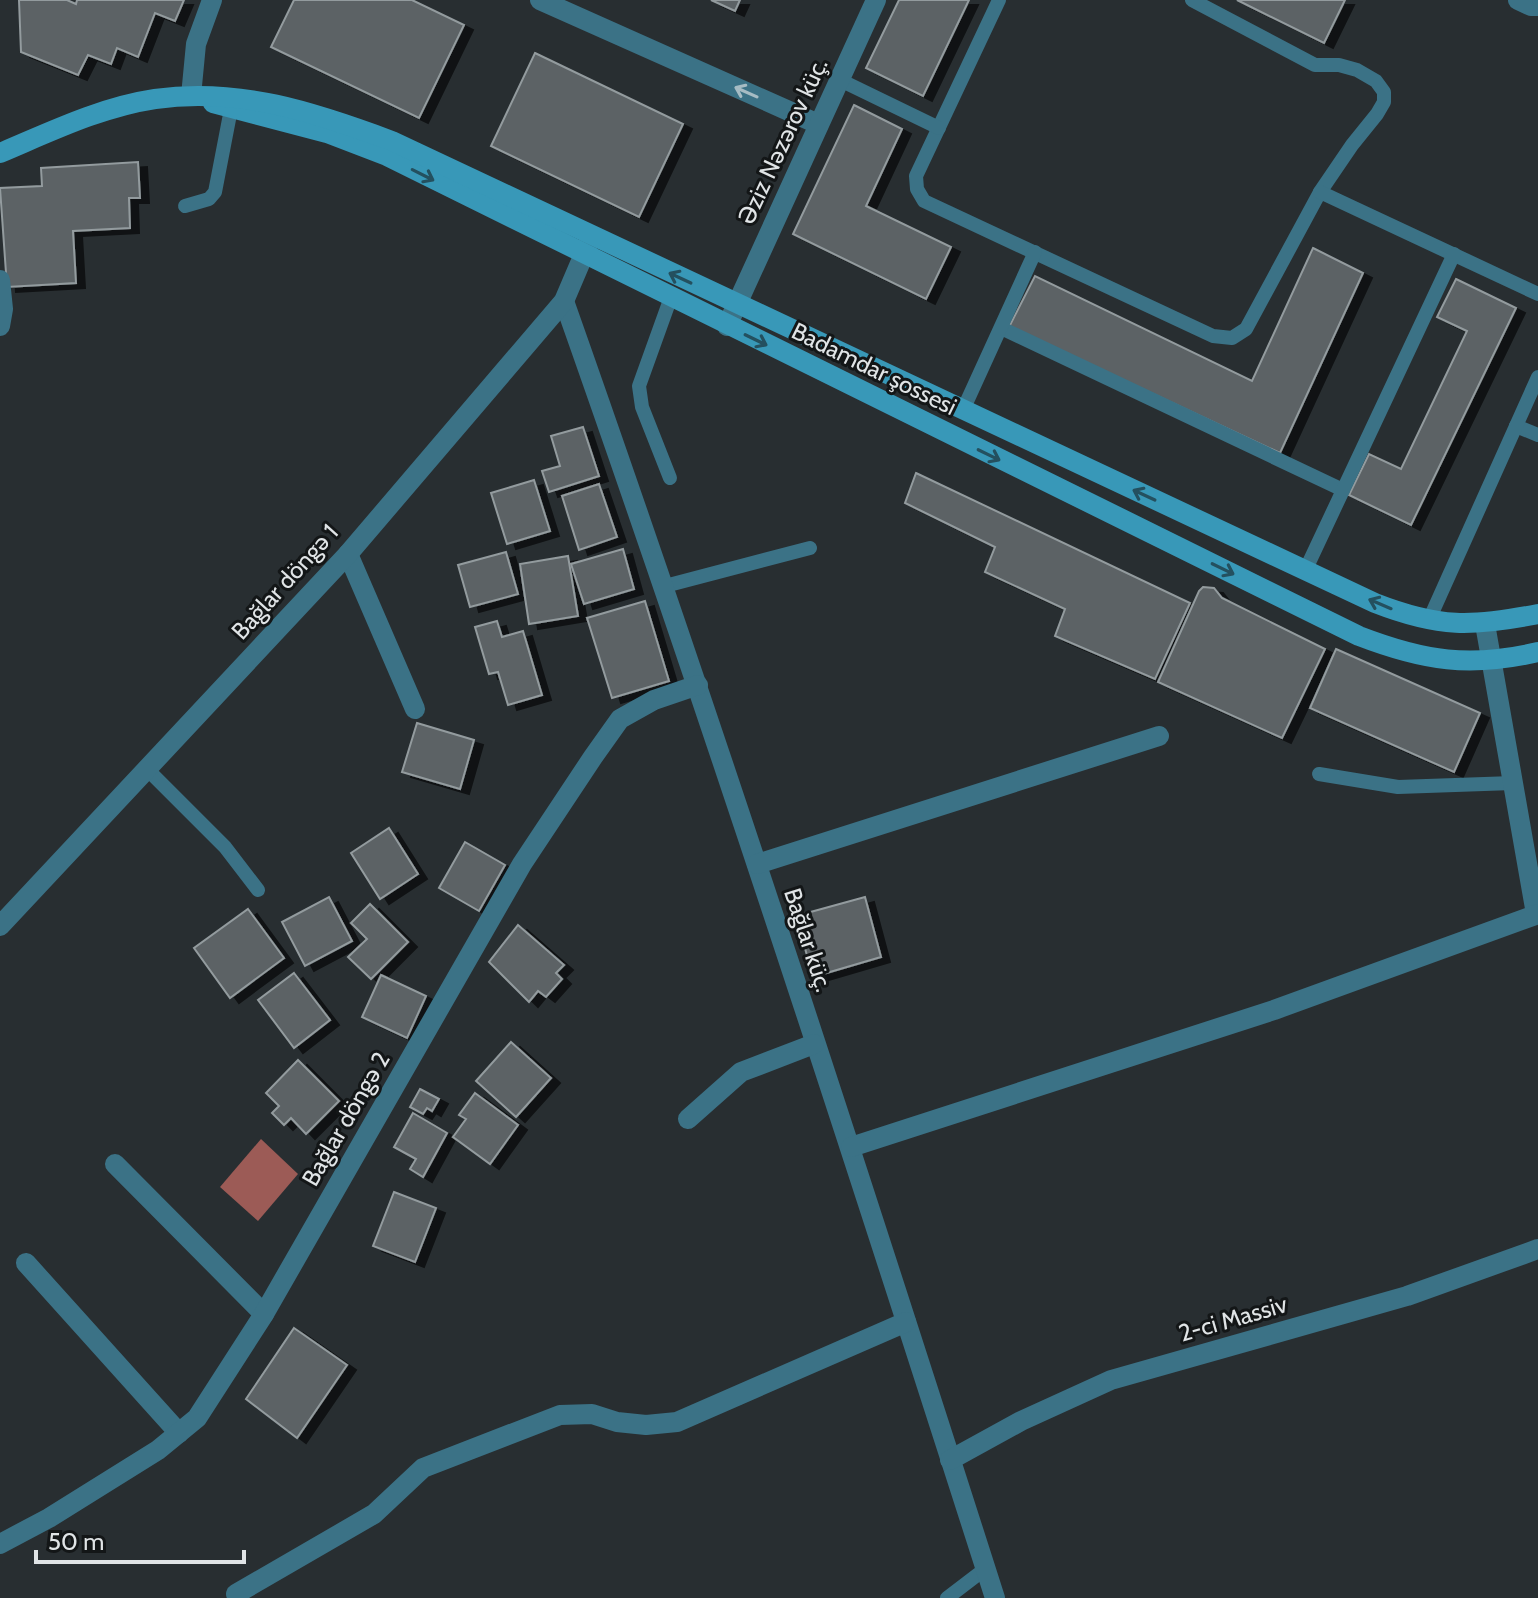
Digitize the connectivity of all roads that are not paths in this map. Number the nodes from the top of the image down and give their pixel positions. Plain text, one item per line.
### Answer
1 (212, 0) edge
2 (540, 0) edge
3 (876, 0) edge
4 (999, 0) edge
5 (1192, 0) edge
6 (1518, 0) edge
7 (1538, 6) edge
8 (840, 80) junction
9 (191, 96) junction
10 (231, 109) junction
11 (818, 124) junction
12 (939, 128) junction
13 (0, 153) edge
14 (1320, 192) junction
15 (185, 206) dead end
16 (592, 236) junction
17 (1035, 252) junction
18 (1454, 254) junction
19 (583, 255) junction
20 (0, 280) edge
21 (1538, 294) edge
22 (671, 297) junction
23 (564, 301) junction
24 (737, 304) junction
25 (0, 326) edge
26 (727, 326) junction
27 (1001, 328) junction
28 (1538, 378) edge
29 (963, 410) junction
30 (1516, 426) junction
31 (1538, 435) edge
32 (670, 478) dead end
33 (1343, 490) junction
34 (810, 548) dead end
35 (348, 554) junction
36 (1305, 571) junction
37 (665, 586) junction
38 (1538, 614) edge
39 (1429, 620) junction
40 (1485, 624) junction
41 (1538, 652) edge
42 (1492, 661) junction
43 (698, 685) junction
44 (415, 709) dead end
45 (1159, 736) dead end
46 (146, 768) junction
47 (1319, 774) dead end
48 (1513, 783) junction
49 (757, 864) junction
50 (258, 890) dead end
51 (1537, 914) edge
52 (0, 926) edge
53 (814, 1044) junction
54 (688, 1119) dead end
55 (851, 1147) junction
56 (115, 1164) dead end
57 (1538, 1249) edge
58 (26, 1263) dead end
59 (264, 1314) junction
60 (906, 1322) junction
61 (179, 1433) junction
62 (950, 1460) junction
63 (0, 1544) edge
64 (985, 1569) junction
65 (236, 1594) dead end
66 (947, 1598) edge
67 (995, 1598) edge

1 - 9 street
11 -> 2 street
3 - 8 street, Əziz Nəzərov küç.
4 - 12 lane
5 - 14 lane
6 - 7 street
8 - 11 street, Əziz Nəzərov küç.
8 - 12 lane
9 - 10 main road, Badamdar şossesi
9 - 13 main road, Badamdar şossesi
9 - 16 main road, Badamdar şossesi
10 - 15 lane
10 -> 19 main road, Badamdar şossesi
11 - 24 street, Əziz Nəzərov küç.
12 - 17 lane
14 - 17 lane
14 - 18 lane
16 - 19 street, Bağlar döngə 1
24 -> 16 main road, Badamdar şossesi
17 - 27 lane
18 - 21 lane
18 - 33 lane
19 - 22 main road, Badamdar şossesi
19 - 23 street, Bağlar döngə 1
20 - 25 street
22 - 26 main road, Badamdar şossesi
22 - 32 lane
23 - 35 street, Bağlar döngə 1
23 - 37 street, Bağlar küç.
24 - 26 street, Əziz Nəzərov küç.
24 - 29 main road, Badamdar şossesi
26 -> 42 main road, Badamdar şossesi
27 - 29 lane
27 - 33 lane
28 - 30 lane
36 -> 29 main road, Badamdar şossesi
30 - 31 lane
30 - 39 lane
33 - 36 lane
34 - 37 lane
35 - 44 street
35 - 46 street, Bağlar döngə 1
39 -> 36 main road, Badamdar şossesi
37 - 43 street, Bağlar küç.
38 - 40 main road, Badamdar şossesi
39 - 40 main road, Badamdar şossesi
40 - 42 street
41 - 42 main road, Badamdar şossesi
42 - 48 street
43 - 49 street, Bağlar küç.
43 - 59 street, Bağlar döngə 2
45 - 49 street
46 - 50 lane
46 - 52 street, Bağlar döngə 1
47 - 48 lane
48 - 51 street
49 - 53 street, Bağlar küç.
51 - 55 street
53 - 54 street
53 - 55 street, Bağlar küç.
55 - 60 street, Bağlar küç.
56 - 59 street
57 - 62 street, 2-ci Massiv
58 - 61 street
59 - 61 street, Bağlar döngə 2
60 - 62 street, Bağlar küç.
60 - 65 street
61 - 63 street, Bağlar döngə 2
62 - 64 street, Bağlar küç.
64 - 66 lane
64 - 67 street, Bağlar küç.

